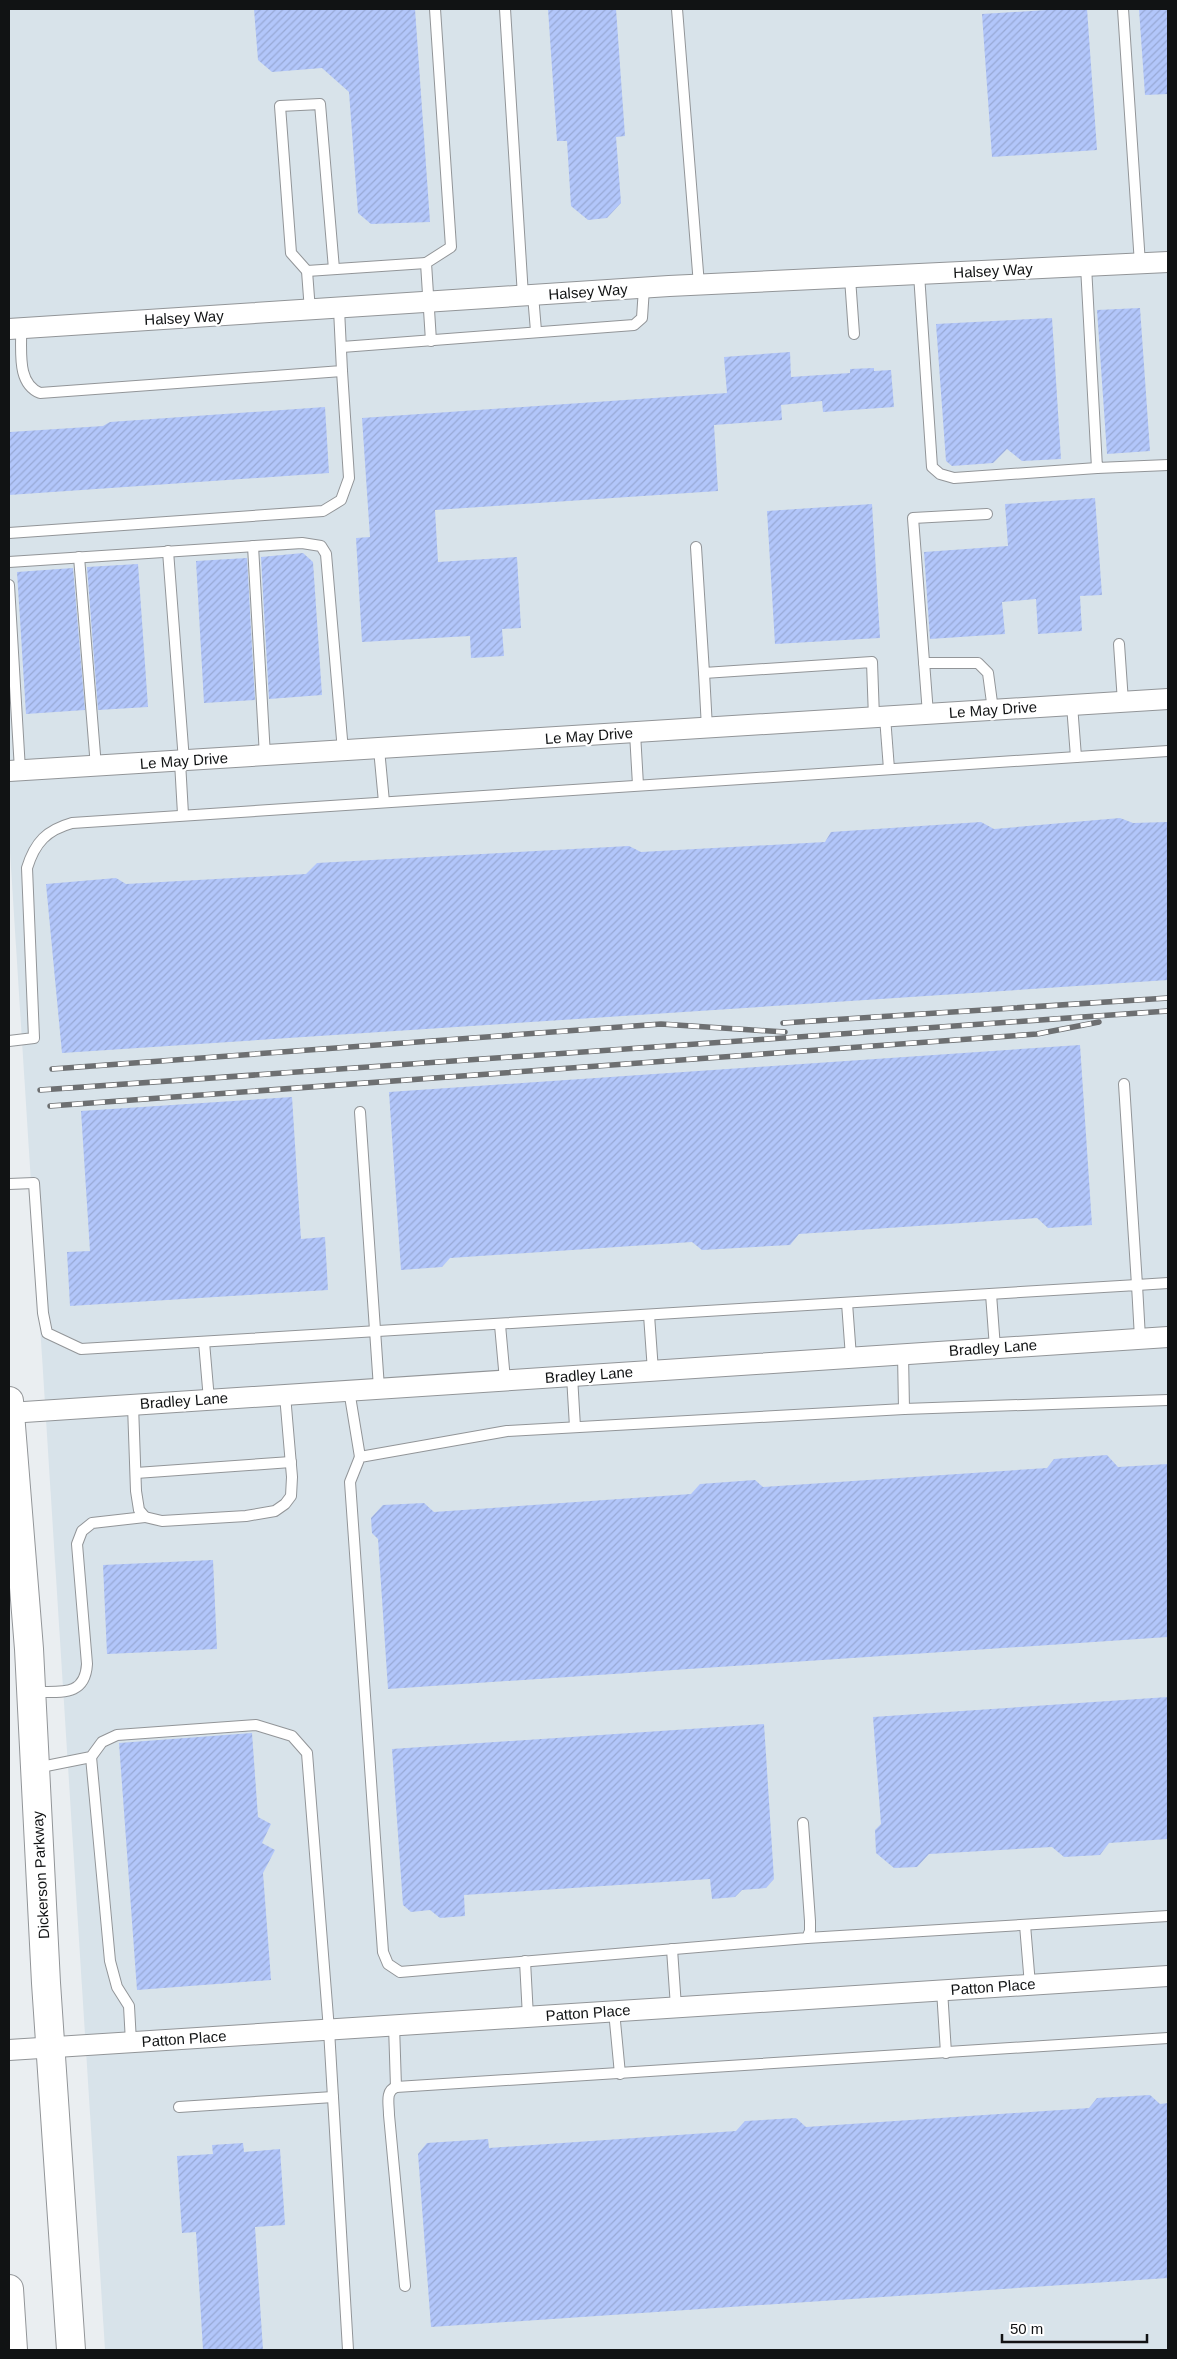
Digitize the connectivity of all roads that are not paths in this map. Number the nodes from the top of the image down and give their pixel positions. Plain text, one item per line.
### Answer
1 (435, 9) edge
2 (505, 9) edge
3 (677, 9) edge
4 (1123, 9) edge
5 (1168, 262) edge
6 (426, 263) junction
7 (1140, 264) junction
8 (1086, 266) junction
9 (334, 270) junction
10 (307, 271) junction
11 (919, 274) junction
12 (850, 278) junction
13 (700, 285) junction
14 (644, 288) junction
15 (528, 295) junction
16 (428, 302) junction
17 (339, 309) junction
18 (310, 311) junction
19 (15, 328) edge
20 (536, 331) junction
21 (854, 334) dead end
22 (430, 341) junction
23 (342, 348) junction
24 (342, 371) junction
25 (1168, 465) edge
26 (1097, 468) junction
27 (988, 514) dead end
28 (9, 533) edge
29 (253, 546) junction
30 (696, 547) dead end
31 (168, 551) junction
32 (79, 557) junction
33 (9, 562) edge
34 (9, 585) edge
35 (1119, 644) dead end
36 (924, 663) junction
37 (704, 673) junction
38 (1168, 699) edge
39 (1123, 702) junction
40 (1072, 705) junction
41 (993, 710) junction
42 (928, 714) junction
43 (880, 717) junction
44 (707, 728) junction
45 (634, 733) junction
46 (379, 749) junction
47 (343, 751) junction
48 (1168, 751) edge
49 (265, 756) junction
50 (1076, 757) junction
51 (182, 762) junction
52 (96, 767) junction
53 (889, 769) junction
54 (14, 771) edge
55 (638, 785) junction
56 (384, 802) junction
57 (183, 814) junction
58 (9, 1041) edge
59 (1124, 1084) dead end
60 (360, 1112) dead end
61 (9, 1184) edge
62 (1168, 1283) edge
63 (1137, 1285) junction
64 (991, 1294) junction
65 (847, 1303) junction
66 (650, 1315) junction
67 (500, 1325) junction
68 (375, 1333) junction
69 (1168, 1337) edge
70 (1140, 1338) junction
71 (204, 1342) junction
72 (995, 1348) junction
73 (903, 1354) junction
74 (851, 1358) junction
75 (653, 1371) junction
76 (572, 1376) junction
77 (505, 1380) junction
78 (379, 1388) junction
79 (349, 1390) junction
80 (285, 1395) junction
81 (209, 1400) junction
82 (1168, 1400) edge
83 (133, 1405) junction
84 (9, 1409) edge
85 (904, 1409) junction
86 (575, 1427) junction
87 (360, 1457) junction
88 (291, 1462) junction
89 (136, 1473) junction
90 (145, 1518) junction
91 (32, 1692) junction
92 (91, 1757) junction
93 (35, 1768) junction
94 (803, 1822) dead end
95 (1168, 1916) edge
96 (1025, 1924) junction
97 (807, 1938) junction
98 (672, 1949) junction
99 (525, 1961) junction
100 (1168, 1976) edge
101 (1030, 1985) junction
102 (942, 1990) junction
103 (676, 2007) junction
104 (614, 2011) junction
105 (528, 2017) junction
106 (394, 2025) junction
107 (329, 2030) junction
108 (1168, 2038) edge
109 (131, 2042) junction
110 (51, 2047) junction
111 (9, 2050) edge
112 (946, 2053) junction
113 (620, 2074) junction
114 (396, 2087) junction
115 (333, 2097) junction
116 (179, 2107) dead end
117 (405, 2286) dead end
118 (9, 2289) edge
119 (13, 2350) edge
120 (71, 2350) edge
121 (348, 2350) edge

1 - 6 lane
2 - 15 lane
3 - 13 lane
4 - 7 lane
5 - 7 street, Halsey Way
6 - 9 lane
6 - 16 lane
7 - 8 street, Halsey Way
8 - 11 street, Halsey Way
8 - 26 lane
9 - 10 lane
9 - 10 lane
10 - 18 lane
11 - 12 street, Halsey Way
11 - 26 lane
12 - 13 street, Halsey Way
12 - 21 lane
13 - 14 street, Halsey Way
14 - 15 street, Halsey Way
14 - 20 lane
15 - 16 street, Halsey Way
15 - 20 lane
16 - 17 street, Halsey Way
16 - 22 lane
17 - 18 street, Halsey Way
17 - 23 lane
18 - 19 street, Halsey Way
19 - 24 lane
20 - 22 lane
22 - 23 lane
23 - 24 lane
24 - 28 lane
25 - 26 lane
27 - 36 lane
29 - 31 lane
29 - 47 lane
29 - 49 lane
30 - 37 lane
31 - 32 lane
31 - 51 lane
32 - 33 lane
32 - 52 lane
34 - 54 lane
35 - 39 lane
36 - 41 lane
36 - 42 lane
37 - 43 lane
37 - 44 lane
38 - 39 street, Le May Drive
39 - 40 street, Le May Drive
40 - 41 street, Le May Drive
40 - 50 lane
41 - 42 street, Le May Drive
42 - 43 street, Le May Drive
43 - 44 street, Le May Drive
43 - 53 lane
44 - 45 street, Le May Drive
45 - 46 street, Le May Drive
45 - 55 lane
46 - 47 street, Le May Drive
46 - 56 lane
47 - 49 street, Le May Drive
48 - 50 lane
49 - 51 street, Le May Drive
50 - 53 lane
51 - 52 street, Le May Drive
51 - 57 lane
52 - 54 street, Le May Drive
53 - 55 lane
55 - 56 lane
56 - 57 lane
57 - 58 lane
59 - 63 lane
60 - 68 lane
61 - 71 lane
62 - 63 lane
63 - 64 lane
63 - 70 lane
64 - 65 lane
64 - 72 lane
65 - 66 lane
65 - 74 lane
66 - 67 lane
66 - 75 lane
67 - 68 lane
67 - 77 lane
68 - 71 lane
68 - 78 lane
69 - 70 street, Bradley Lane
70 - 72 street, Bradley Lane
71 - 81 lane
72 - 73 street, Bradley Lane
73 - 74 street, Bradley Lane
73 - 85 lane
74 - 75 street, Bradley Lane
75 - 76 street, Bradley Lane
76 - 77 street, Bradley Lane
76 - 86 lane
77 - 78 street, Bradley Lane
78 - 79 street, Bradley Lane
79 - 80 street, Bradley Lane
79 - 87 lane
80 - 81 street, Bradley Lane
80 - 88 lane
81 - 83 street, Bradley Lane
82 - 85 lane
83 - 84 street, Bradley Lane
83 - 89 lane
84 - 91 main road, Dickerson Parkway
85 - 86 lane
86 - 87 lane
87 - 99 lane
88 - 89 lane
88 - 90 lane
89 - 90 lane
90 - 91 lane
91 - 93 main road, Dickerson Parkway
92 - 93 lane
92 - 107 lane
92 - 109 lane
93 - 110 main road, Dickerson Parkway
94 - 97 lane
95 - 96 lane
96 - 97 lane
96 - 101 lane
97 - 98 lane
98 - 99 lane
98 - 103 lane
99 - 105 lane
100 - 101 street, Patton Place
101 - 102 street, Patton Place
102 - 103 street, Patton Place
102 - 112 lane
103 - 104 street, Patton Place
104 - 105 street, Patton Place
104 - 113 lane
105 - 106 street, Patton Place
106 - 107 street, Patton Place
106 - 114 lane
107 - 109 street, Patton Place
107 - 115 lane
108 - 112 lane
109 - 110 street, Patton Place
110 - 111 street, Patton Place
110 - 120 main road, Dickerson Parkway
112 - 113 lane
113 - 114 lane
114 - 117 lane
115 - 116 lane
115 - 121 lane
118 - 119 main road

